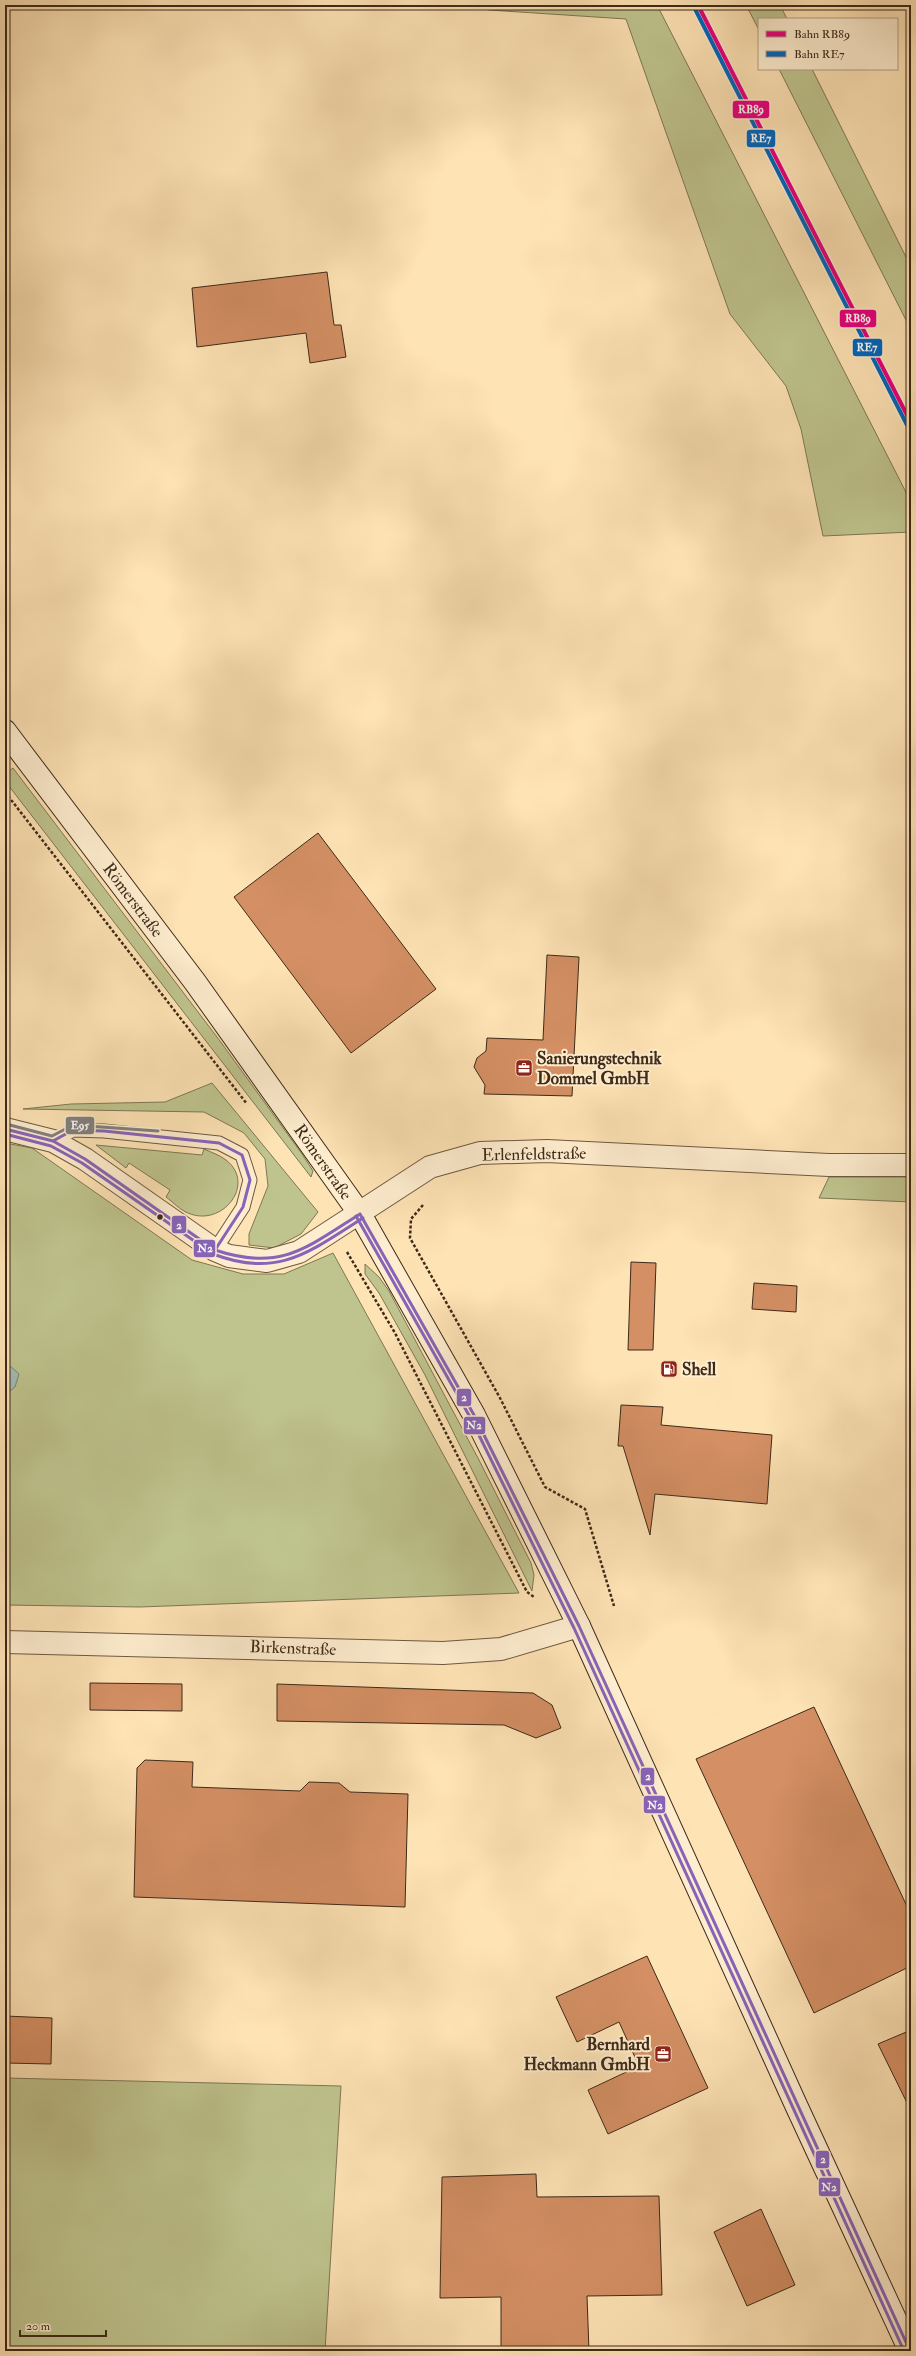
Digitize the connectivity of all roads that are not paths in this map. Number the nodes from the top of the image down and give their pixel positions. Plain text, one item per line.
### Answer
1 (5, 731) edge
2 (5, 1129) edge
3 (53, 1141) junction
4 (911, 1165) edge
5 (360, 1214) junction
6 (215, 1250) junction
7 (578, 1626) junction
8 (5, 1642) edge
9 (910, 2351) edge

1 - 5 main road, Römerstraße
2 - 3 main road, Erlenfeldstraße
3 - 6 main road, Erlenfeldstraße
3 - 6 lane
4 - 5 main road, Erlenfeldstraße
5 - 6 main road, Erlenfeldstraße
5 - 7 main road, Römerstraße
7 - 8 main road, Birkenstraße
7 - 9 main road, Römerstraße

